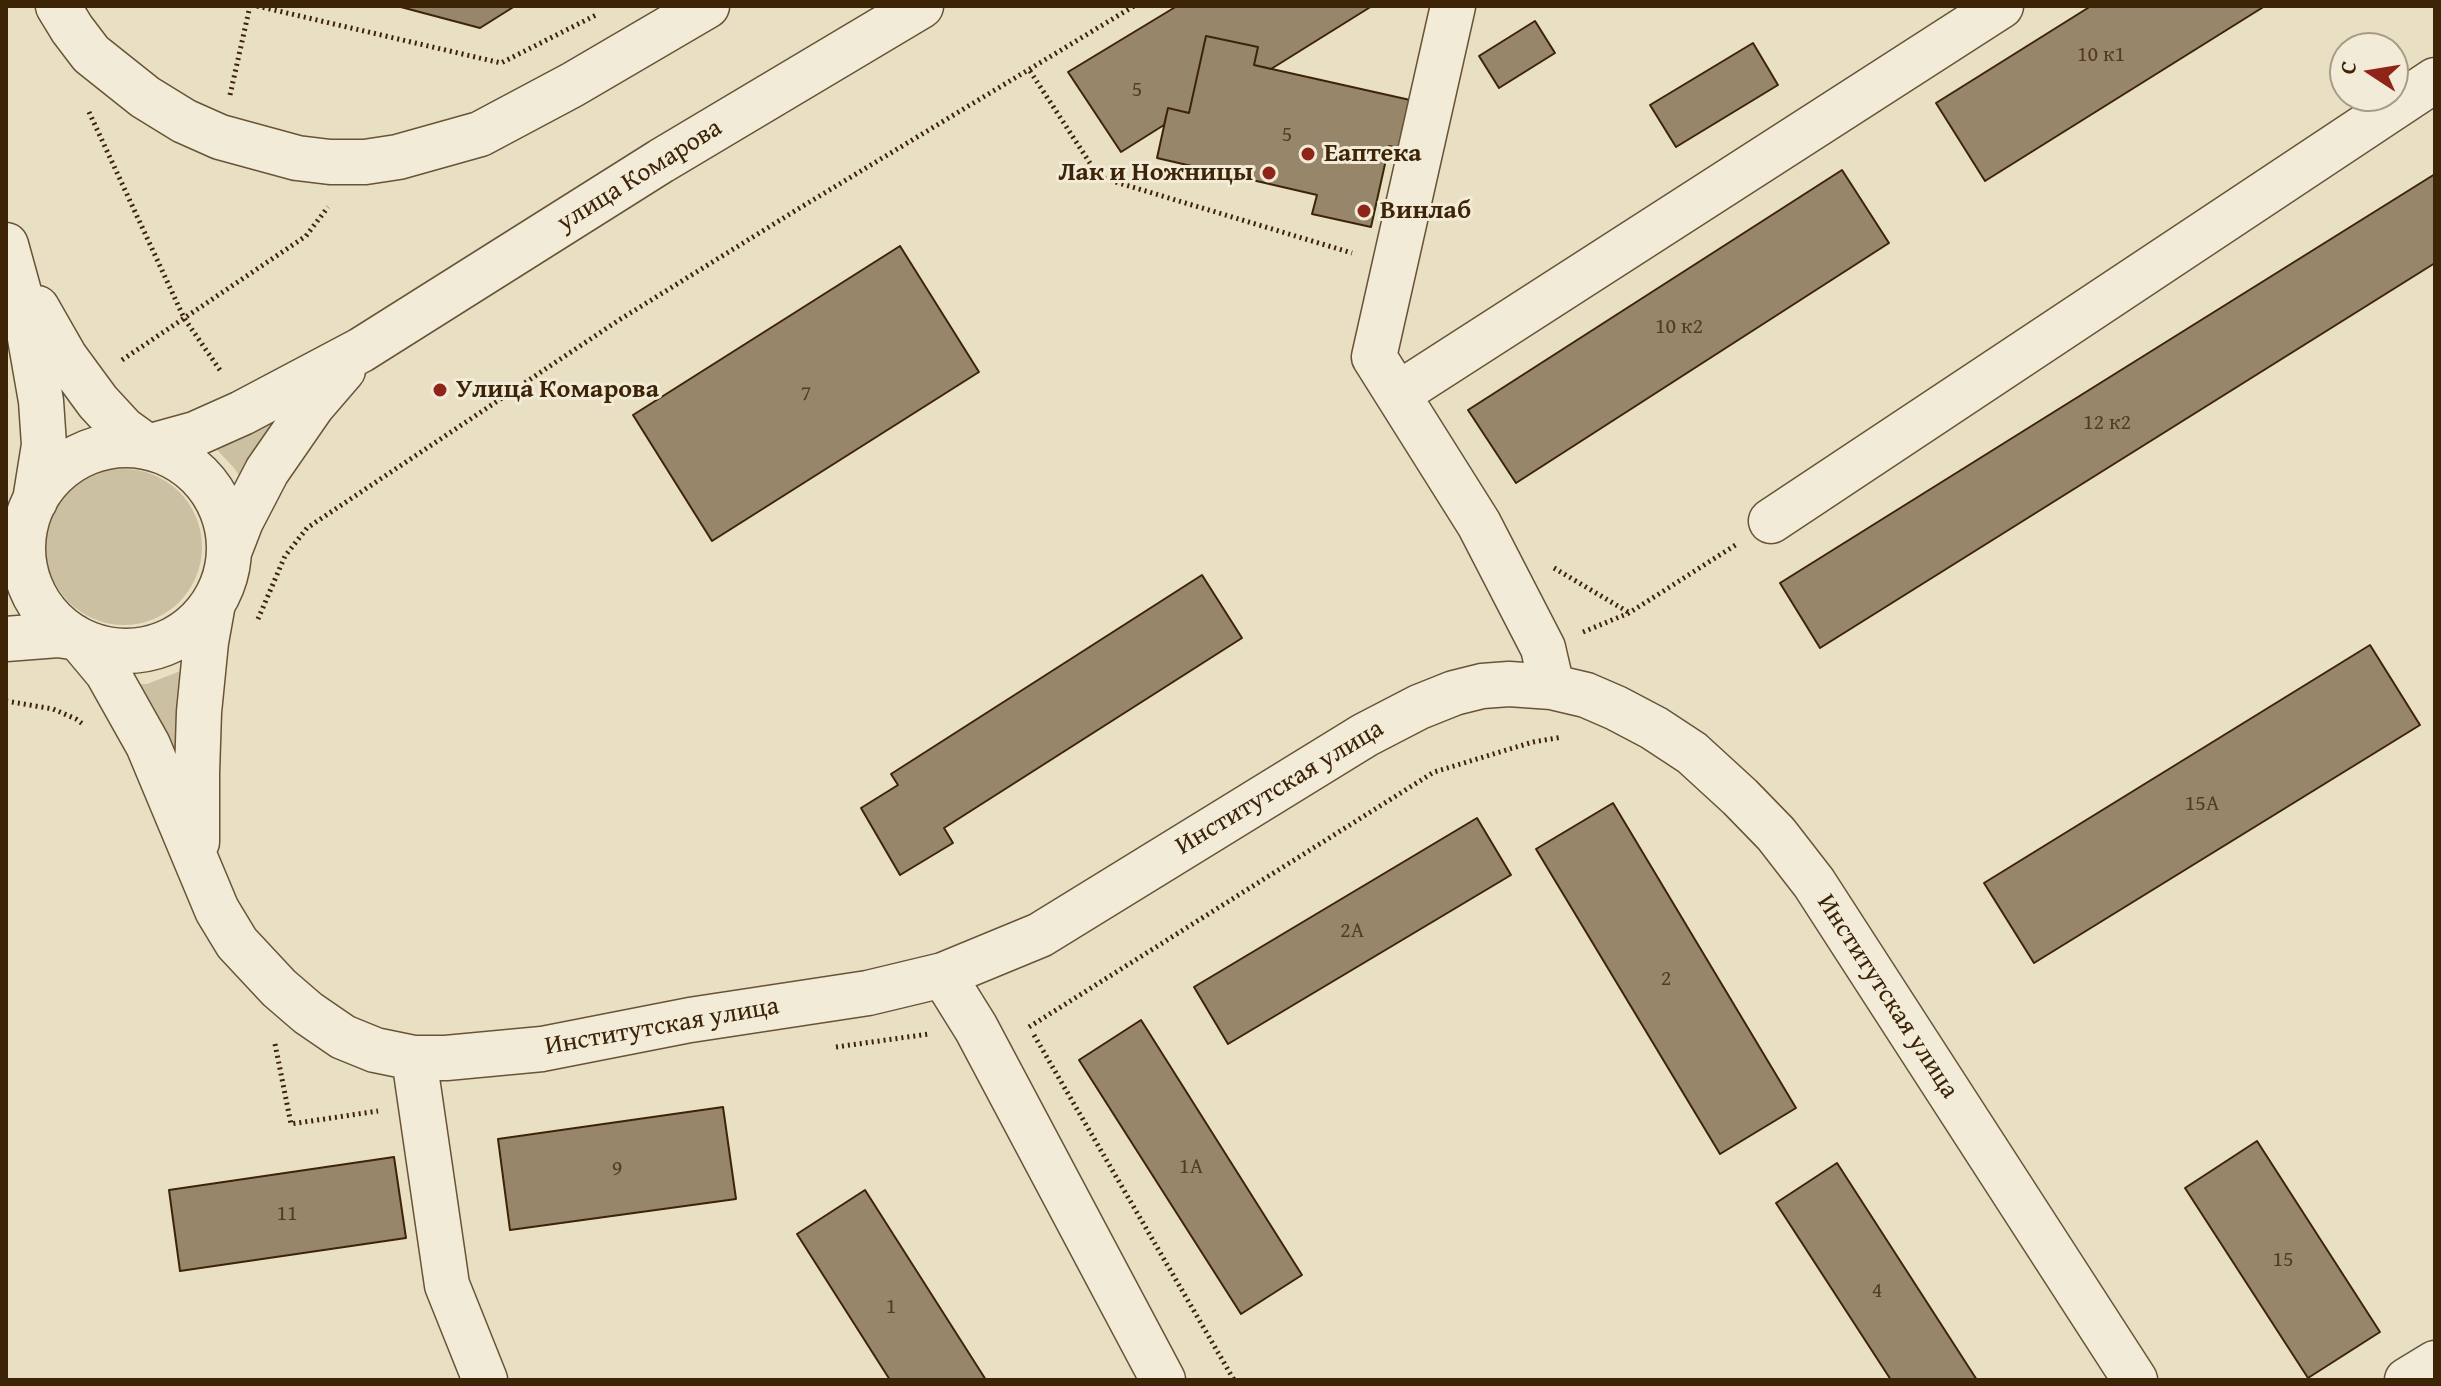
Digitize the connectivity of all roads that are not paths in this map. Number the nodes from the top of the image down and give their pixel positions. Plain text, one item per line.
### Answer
1 (58, 6) edge
2 (707, 6) edge
3 (921, 6) edge
4 (1453, 6) edge
5 (2001, 6) edge
6 (2435, 80) edge
7 (9, 252) edge
8 (361, 350) junction
9 (1398, 394) junction
10 (148, 447) junction
11 (1771, 521) dead end
12 (22, 538) edge
13 (229, 552) junction
14 (213, 603) junction
15 (6, 639) edge
16 (77, 639) junction
17 (1547, 668) junction
18 (199, 868) junction
19 (943, 975) junction
20 (414, 1058) junction
21 (2435, 1363) edge
22 (485, 1380) edge
23 (1163, 1380) edge
24 (2135, 1380) edge
25 (2407, 1380) edge

1 - 2 street
3 - 8 street, улица Комарова
4 - 9 street
5 - 9 street
6 - 11 street
7 - 10 street
7 - 12 street
8 - 10 street, улица Комарова
8 - 13 street, улица Комарова
9 - 17 street
10 - 12 street
10 - 13 street
12 - 16 street
13 - 14 street
14 - 16 street
14 - 18 street, Институтская улица
15 - 16 street
16 - 18 street, Институтская улица
17 - 19 street, Институтская улица
17 - 24 street, Институтская улица
18 - 20 street, Институтская улица
19 - 20 street, Институтская улица
19 - 23 street
20 - 22 street
21 - 25 street

